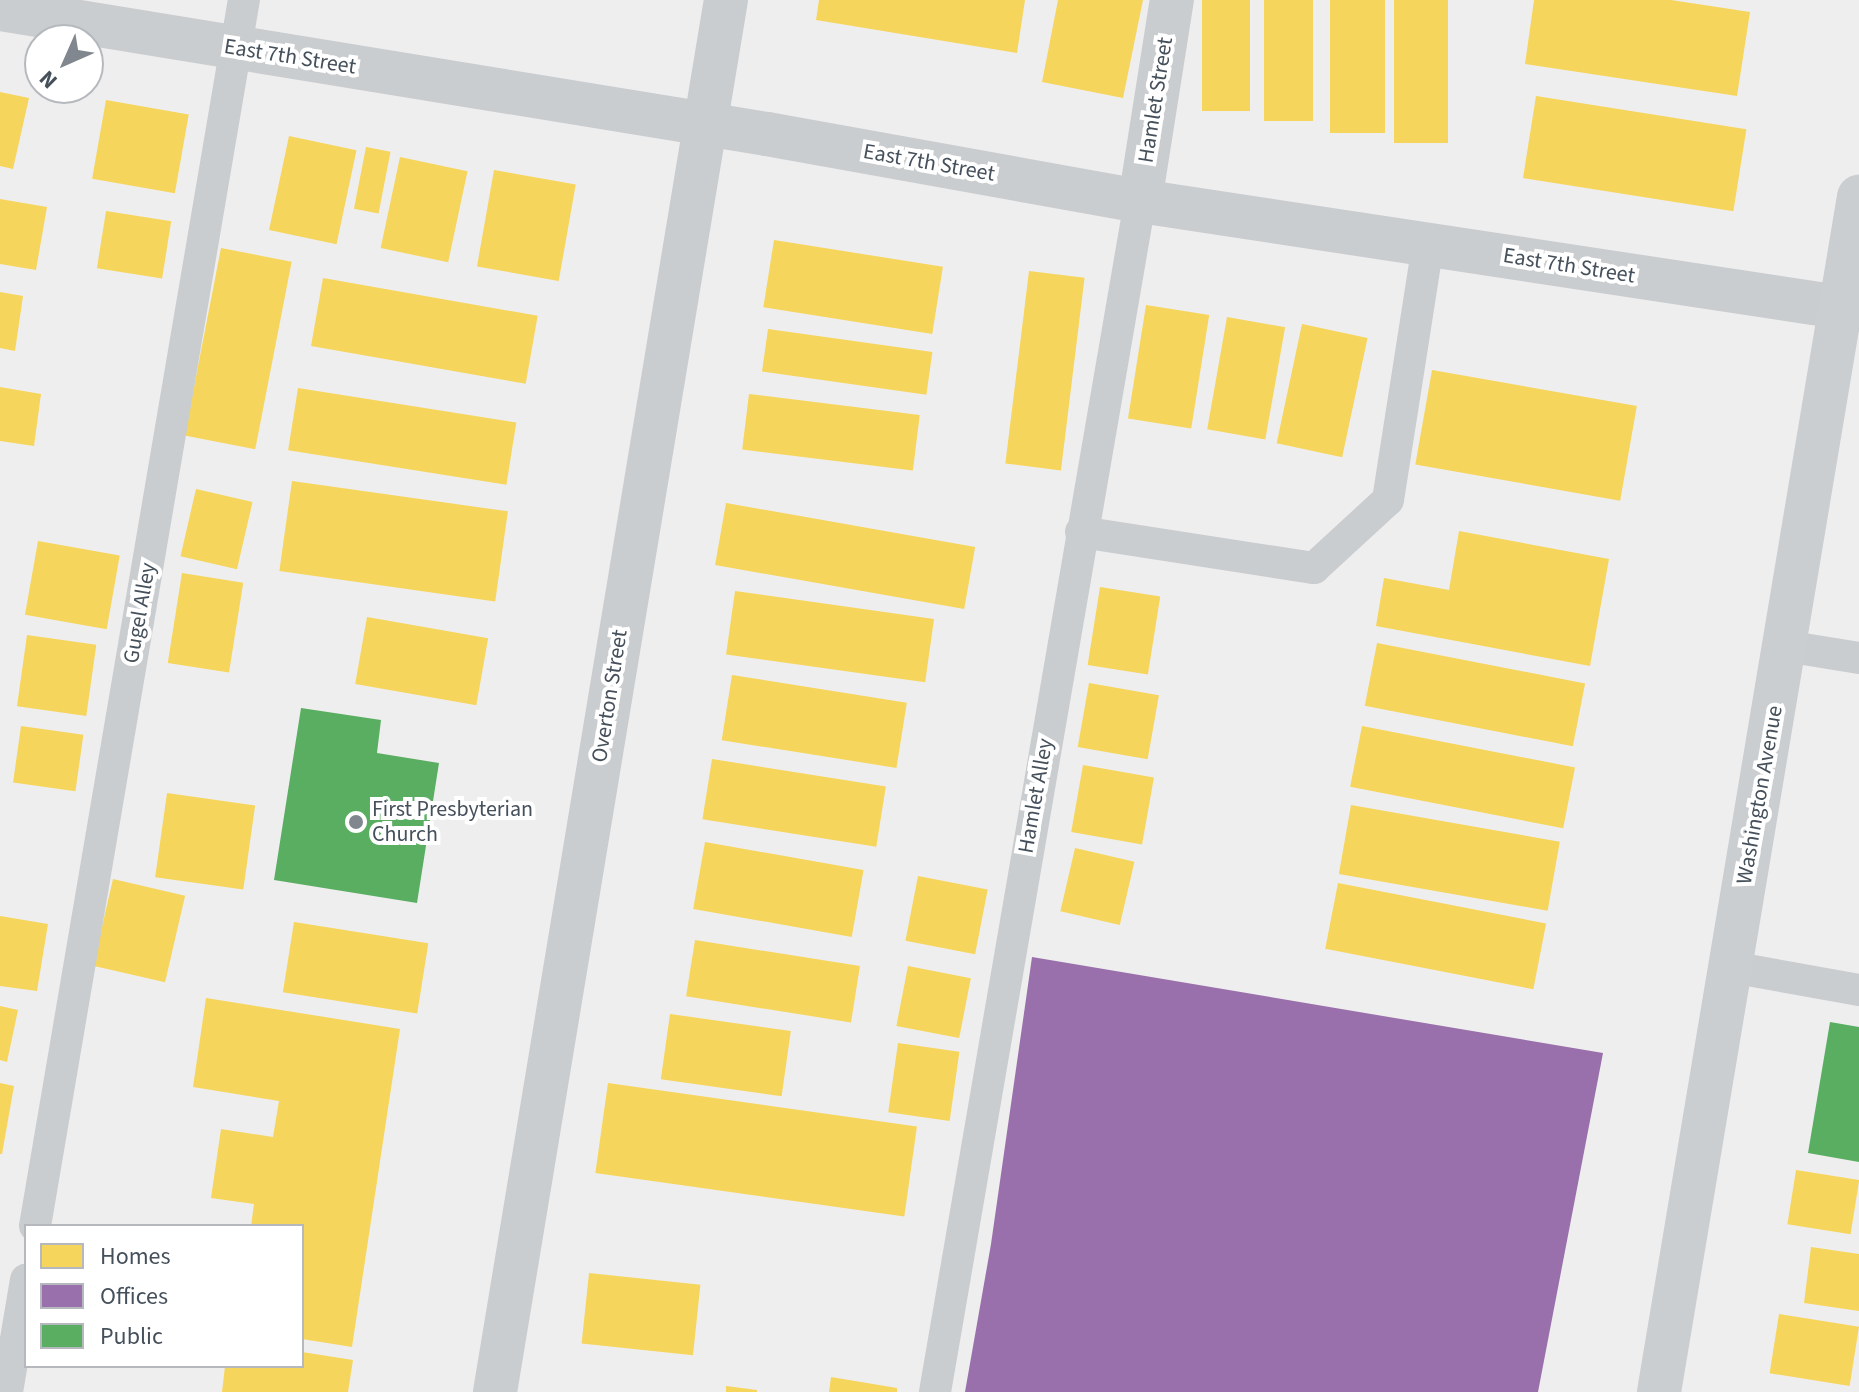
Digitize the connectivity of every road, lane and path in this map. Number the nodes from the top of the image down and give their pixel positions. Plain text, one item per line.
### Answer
1 (244, 0) edge
2 (726, 0) edge
3 (1172, 0) edge
4 (0, 9) edge
5 (236, 48) junction
6 (706, 125) junction
7 (1859, 197) edge
8 (1140, 201) junction
9 (1428, 244) junction
10 (1849, 308) edge
11 (1081, 532) junction
12 (1785, 646) junction
13 (1859, 658) edge
14 (1731, 967) junction
15 (1859, 990) edge
16 (35, 1224) edge
17 (24, 1292) edge
18 (7, 1392) edge
19 (495, 1392) edge
20 (935, 1392) edge
21 (1659, 1392) edge

1 - 5 lane, Gugel Alley
2 - 6 street, Overton Street
3 - 8 street, Hamlet Street
4 - 5 street, East 7th Street
5 - 6 street, East 7th Street
5 - 16 lane, Gugel Alley
6 - 8 street, East 7th Street
6 - 19 street, Overton Street
7 - 10 street, Washington Avenue
8 - 9 street, East 7th Street
8 - 11 lane, Hamlet Alley
9 - 10 street, East 7th Street
9 - 11 lane
10 - 12 street, Washington Avenue
11 - 20 lane, Hamlet Alley
12 - 13 lane
12 - 14 street, Washington Avenue
14 - 15 lane
14 - 21 street, Washington Avenue
17 - 18 lane

